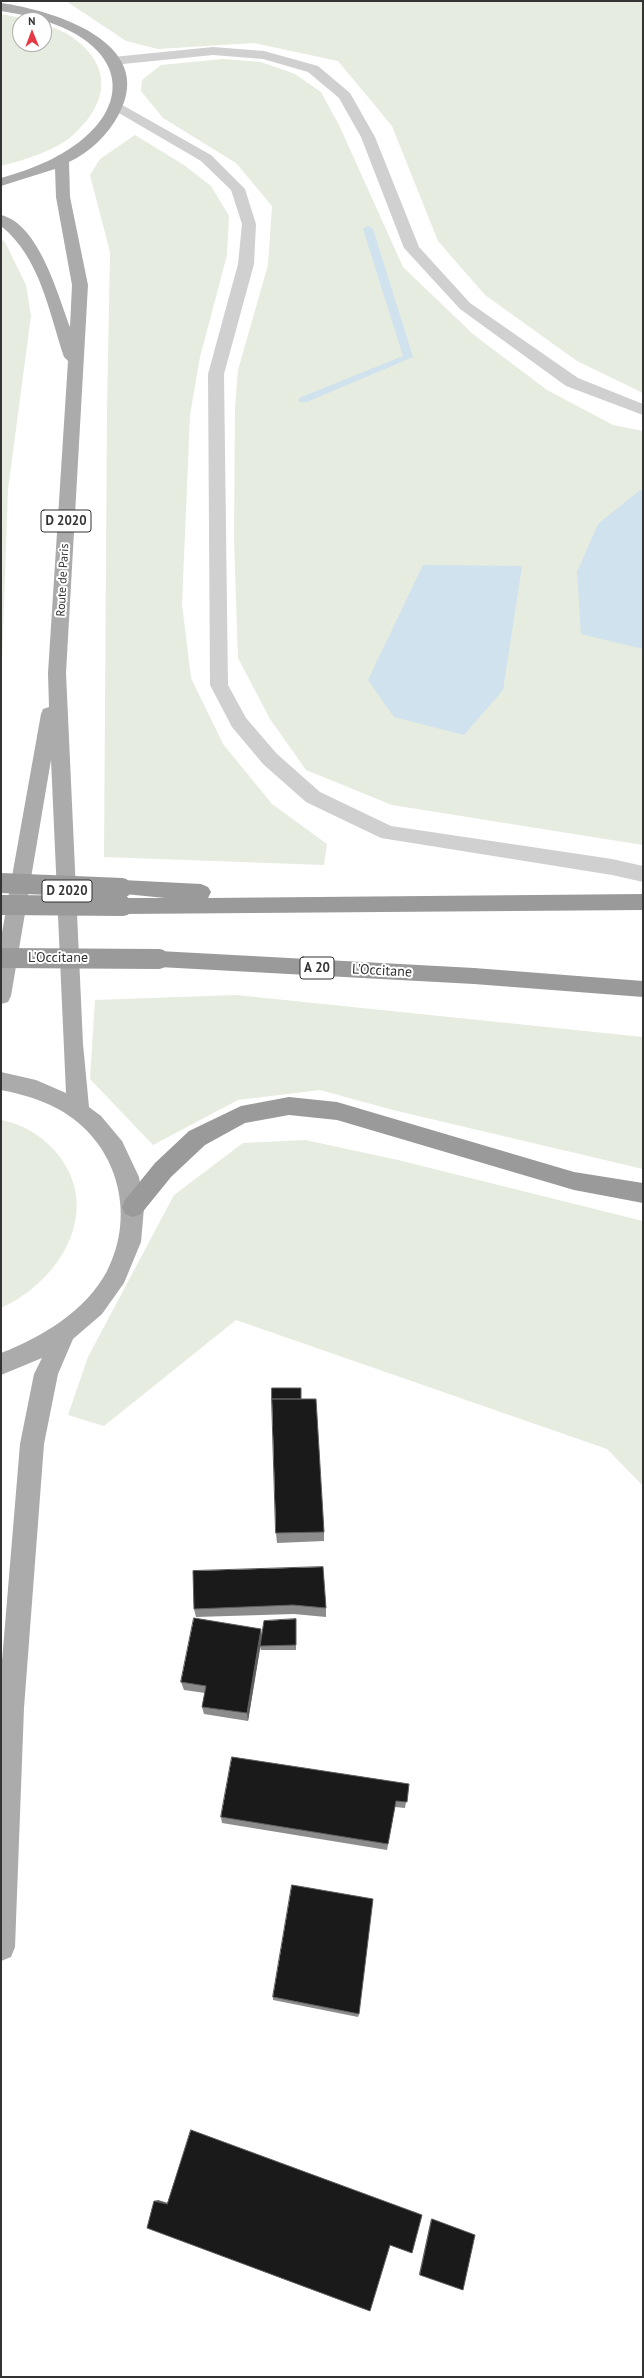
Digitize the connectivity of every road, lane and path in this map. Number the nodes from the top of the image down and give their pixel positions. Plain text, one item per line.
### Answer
1 (1, 6) edge
2 (40, 8) edge
3 (113, 61) junction
4 (117, 106) junction
5 (62, 160) junction
6 (1, 182) edge
7 (1, 220) edge
8 (75, 368) junction
9 (643, 410) edge
10 (57, 673) junction
11 (643, 874) edge
12 (1, 883) edge
13 (122, 897) junction
14 (643, 902) edge
15 (1, 905) edge
16 (1, 958) edge
17 (643, 989) edge
18 (1, 996) edge
19 (1, 1082) edge
20 (78, 1108) junction
21 (643, 1193) edge
22 (133, 1206) junction
23 (64, 1334) junction
24 (1, 1364) edge
25 (1, 1661) edge
26 (12, 1708) junction
27 (1, 1947) edge

1 - 2 main road
2 - 3 main road
3 - 4 main road
3 - 9 lane
4 - 5 main road
4 - 11 lane
5 - 6 main road
5 - 8 main road, D 2020
7 - 8 main road, D 2020
8 - 10 main road, Route de Paris / D 2020
10 - 18 main road, D 2020
10 - 20 main road, D 2020
12 - 13 highway, bridge
13 - 14 highway
13 - 15 highway, bridge
16 - 17 highway, L'Occitane / A 20, bridge
19 - 20 main road
20 - 22 main road
21 - 22 highway
22 - 23 main road
23 - 24 main road
23 - 26 main road
25 - 26 main road
26 - 27 main road

